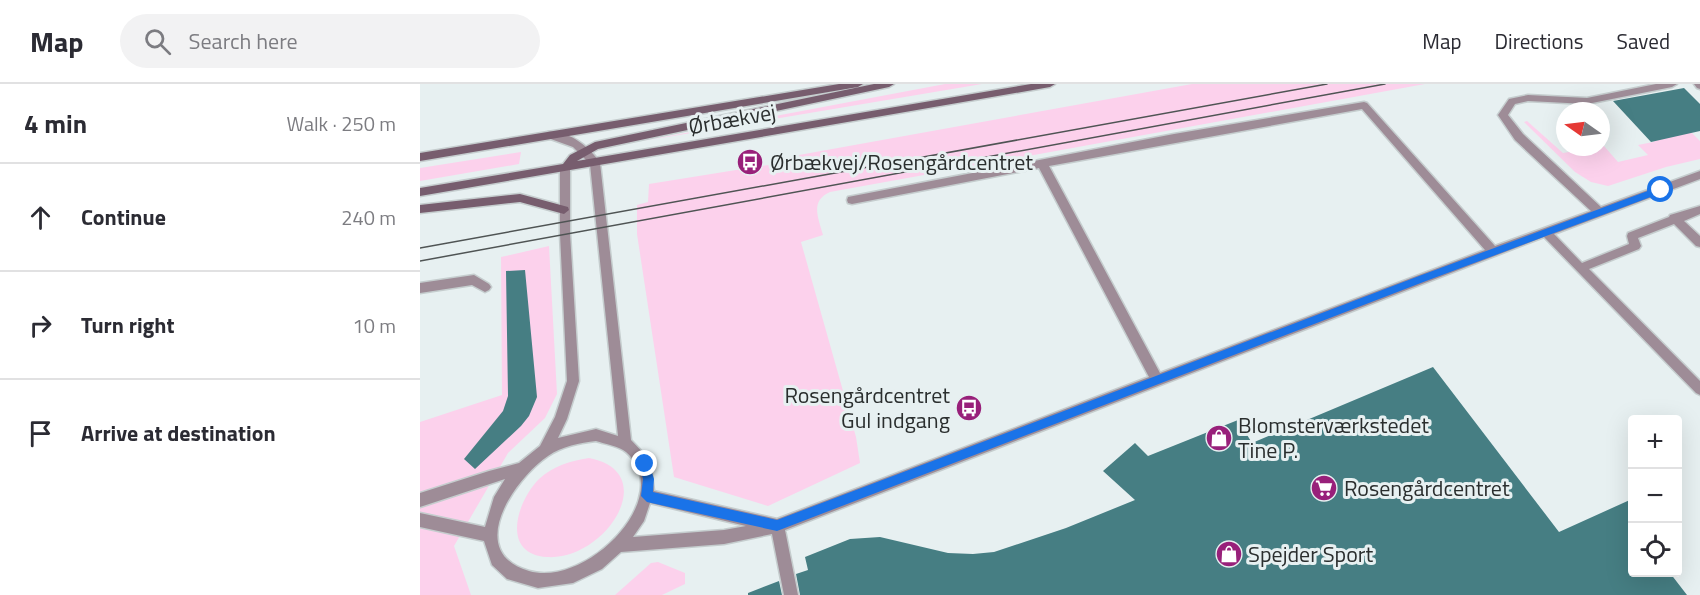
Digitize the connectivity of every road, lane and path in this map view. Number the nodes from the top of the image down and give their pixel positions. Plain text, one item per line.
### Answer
1 (858, 84) edge
2 (890, 84) edge
3 (1050, 84) edge
4 (1672, 84) edge
5 (552, 135) junction
6 (586, 150) junction
7 (420, 157) edge
8 (595, 163) junction
9 (1042, 163) junction
10 (565, 168) junction
11 (1700, 176) edge
12 (420, 192) edge
13 (852, 200) dead end
14 (420, 209) edge
15 (564, 210) junction
16 (1700, 210) edge
17 (1599, 212) junction
18 (1678, 217) junction
19 (1547, 234) junction
20 (1700, 243) edge
21 (1493, 252) junction
22 (1581, 268) junction
23 (484, 287) dead end
24 (420, 288) edge
25 (1157, 381) junction
26 (1700, 389) edge
27 (625, 442) junction
28 (544, 450) junction
29 (521, 469) junction
30 (647, 496) junction
31 (420, 500) edge
32 (420, 520) edge
33 (777, 526) junction
34 (490, 535) junction
35 (621, 545) junction
36 (791, 595) edge

1 - 5 main road, Ørbækvej
2 - 6 main road
3 - 8 main road, Ørbækvej
4 - 17 lane
5 - 6 lane
5 - 7 main road, Ørbækvej
6 - 8 lane
6 - 10 main road
8 - 10 main road, Ørbækvej
8 - 27 lane
9 - 13 lane
9 - 21 lane
9 - 25 lane
10 - 12 main road, Ørbækvej
10 - 15 lane
11 - 17 lane
14 - 15 main road
15 - 28 lane
16 - 18 lane
17 - 19 lane
18 - 20 lane
18 - 22 lane
19 - 21 lane
19 - 22 lane
21 - 25 lane
22 - 26 lane
23 - 24 lane
25 - 33 lane
27 - 28 lane
27 - 30 lane
28 - 29 lane
29 - 31 lane
29 - 34 lane
30 - 33 lane
30 - 35 lane
32 - 34 lane
33 - 35 lane
33 - 36 lane
34 - 35 lane

